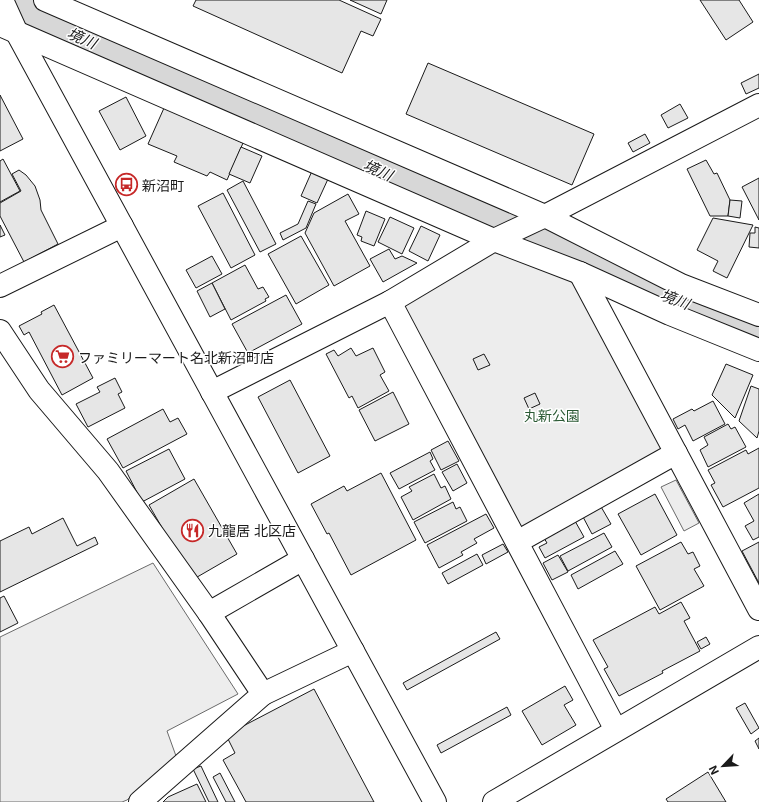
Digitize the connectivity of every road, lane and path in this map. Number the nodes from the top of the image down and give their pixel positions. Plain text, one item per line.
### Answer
1 (45, 0) edge
2 (7, 17) edge
3 (759, 105) edge
4 (544, 216) junction
5 (122, 226) junction
6 (495, 239) junction
7 (580, 273) junction
8 (0, 286) edge
9 (390, 302) junction
10 (759, 315) edge
11 (0, 331) edge
12 (759, 350) edge
13 (212, 392) junction
14 (676, 453) junction
15 (517, 542) junction
16 (303, 559) junction
17 (759, 609) edge
18 (208, 613) junction
19 (759, 647) edge
20 (353, 652) junction
21 (263, 694) junction
22 (616, 730) junction
23 (140, 802) edge
24 (435, 802) edge
25 (494, 802) edge

1 - 4 street
2 - 5 street
2 - 6 street
3 - 4 street
4 - 6 street
4 - 10 street
5 - 8 street
5 - 13 street
6 - 7 street
6 - 9 street
7 - 12 street
7 - 14 street
9 - 13 street
9 - 15 street
11 - 18 street
13 - 16 street
14 - 15 street
14 - 17 street
15 - 22 street
16 - 18 street
16 - 20 street
18 - 21 street
19 - 22 street
20 - 21 street
20 - 24 street
21 - 23 street
22 - 25 street

